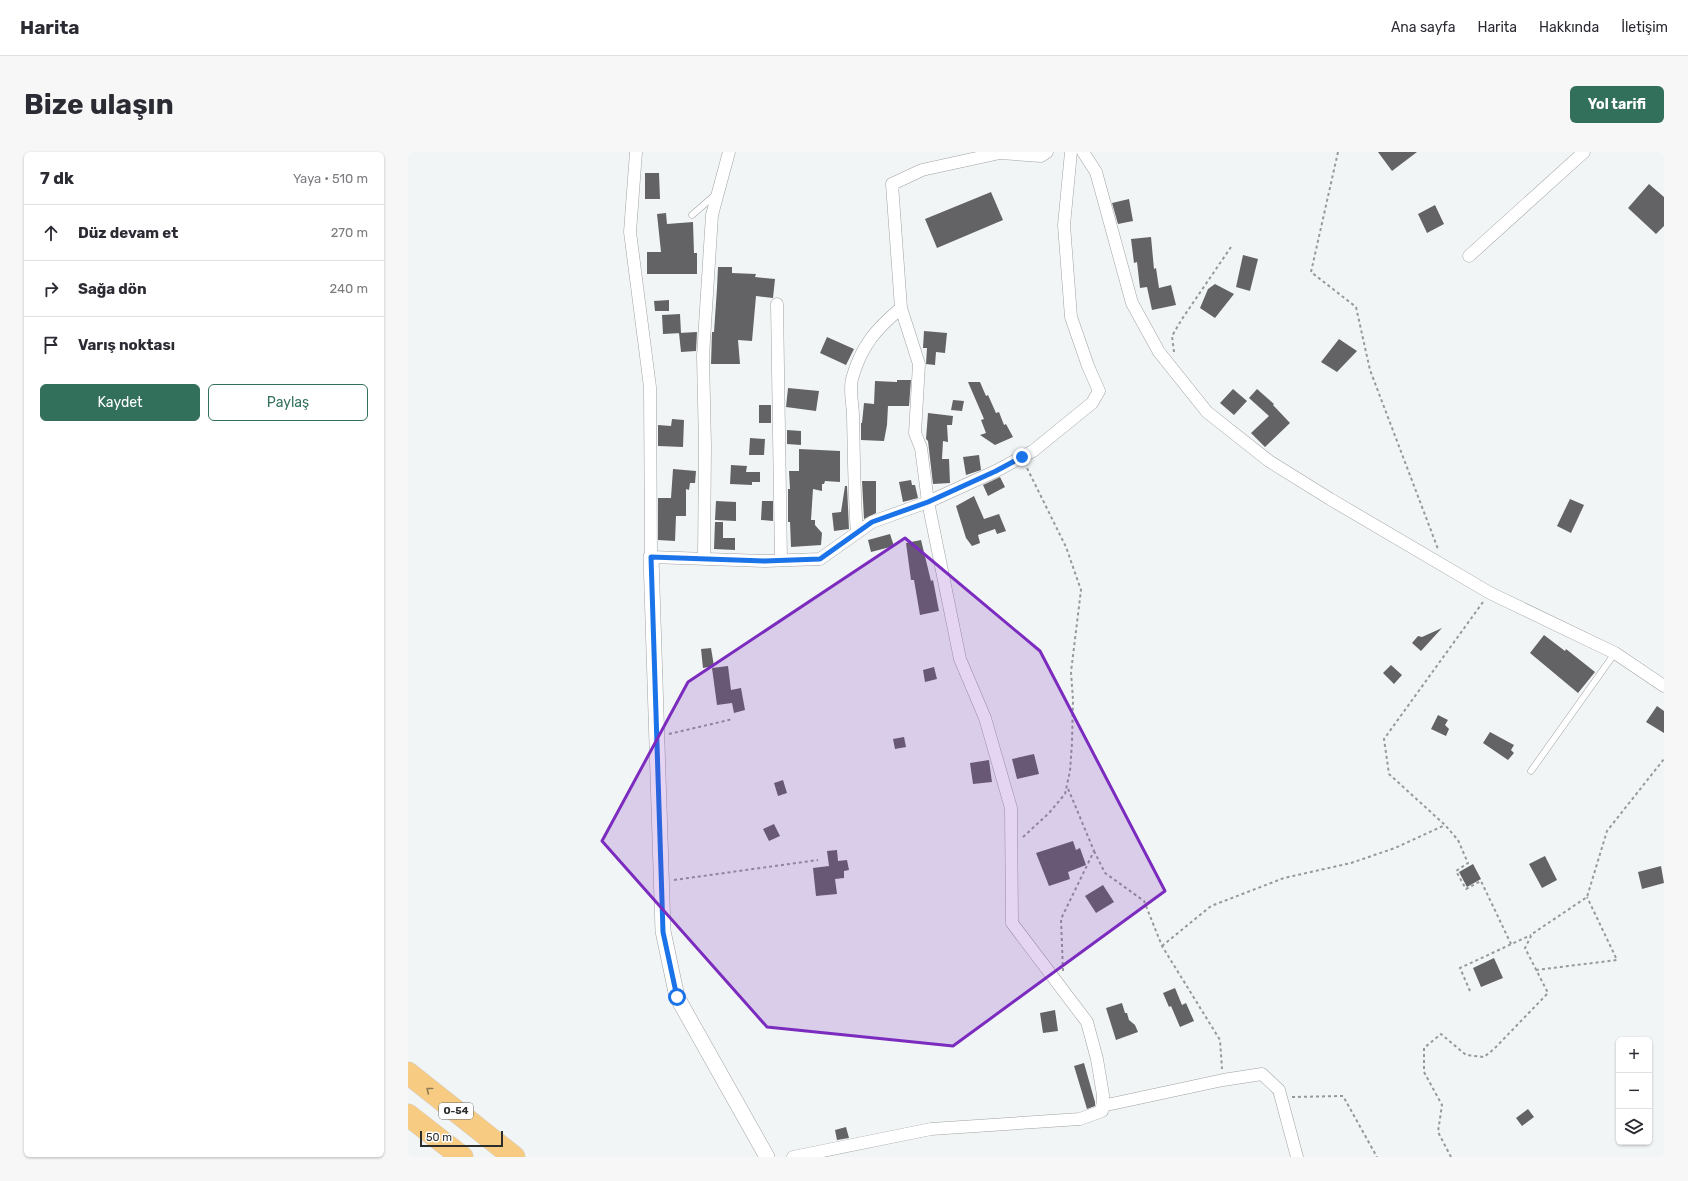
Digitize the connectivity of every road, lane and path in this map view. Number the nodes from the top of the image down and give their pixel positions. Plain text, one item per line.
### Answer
1 (636, 152) edge
2 (729, 152) edge
3 (1047, 152) edge
4 (1071, 152) edge
5 (1083, 152) edge
6 (1338, 152) edge
7 (1584, 152) edge
8 (718, 193) junction
9 (692, 215) dead end
10 (1231, 247) dead end
11 (1469, 256) dead end
12 (777, 304) dead end
13 (901, 308) junction
14 (1176, 373) junction
15 (1022, 457) junction
16 (928, 502) junction
17 (857, 533) junction
18 (651, 557) junction
19 (704, 558) junction
20 (781, 560) junction
21 (1445, 567) junction
22 (1490, 593) junction
23 (1615, 653) junction
24 (1664, 686) edge
25 (733, 719) dead end
26 (656, 737) junction
27 (1664, 759) edge
28 (1531, 771) dead end
29 (1067, 785) junction
30 (1445, 825) junction
31 (1010, 845) junction
32 (1094, 851) junction
33 (818, 860) dead end
34 (661, 882) junction
35 (1587, 897) junction
36 (1532, 934) junction
37 (1512, 944) junction
38 (1162, 946) junction
39 (1536, 970) junction
40 (1470, 991) dead end
41 (1064, 992) junction
42 (408, 1073) edge
43 (1224, 1080) junction
44 (1281, 1097) junction
45 (1102, 1106) junction
46 (408, 1115) edge
47 (509, 1153) edge
48 (462, 1157) edge
49 (767, 1157) edge
50 (793, 1157) edge
51 (1297, 1157) edge
52 (1377, 1157) edge
53 (1451, 1157) edge

1 - 18 street
2 - 8 street
3 - 13 street
4 - 15 street
5 - 14 street
6 - 21 path
7 - 11 street
8 - 9 lane
8 - 19 street
10 - 14 path
12 - 20 street
13 - 16 street
13 - 17 street
14 - 21 street
15 - 16 street
15 - 29 path
16 - 17 street
16 - 31 street
17 - 20 street
18 - 19 street
18 - 26 street
19 - 20 street
21 - 22 street
22 - 23 street
22 - 30 path
23 - 24 street
23 - 28 lane
25 - 26 path
26 - 34 street
27 - 35 path
29 - 31 path
29 - 32 path
30 - 37 path
30 - 38 path
31 - 41 street
32 - 38 path
32 - 41 path
33 - 34 path
34 - 49 street
35 - 36 path
35 - 39 path
36 - 37 path
36 - 39 path
37 - 40 path
38 - 43 path
39 - 53 path
41 - 45 street
47 -> 42 highway, O-54
43 - 44 street
43 - 45 street
44 - 51 street
44 - 52 path
45 - 50 street
46 - 48 highway, O-54

